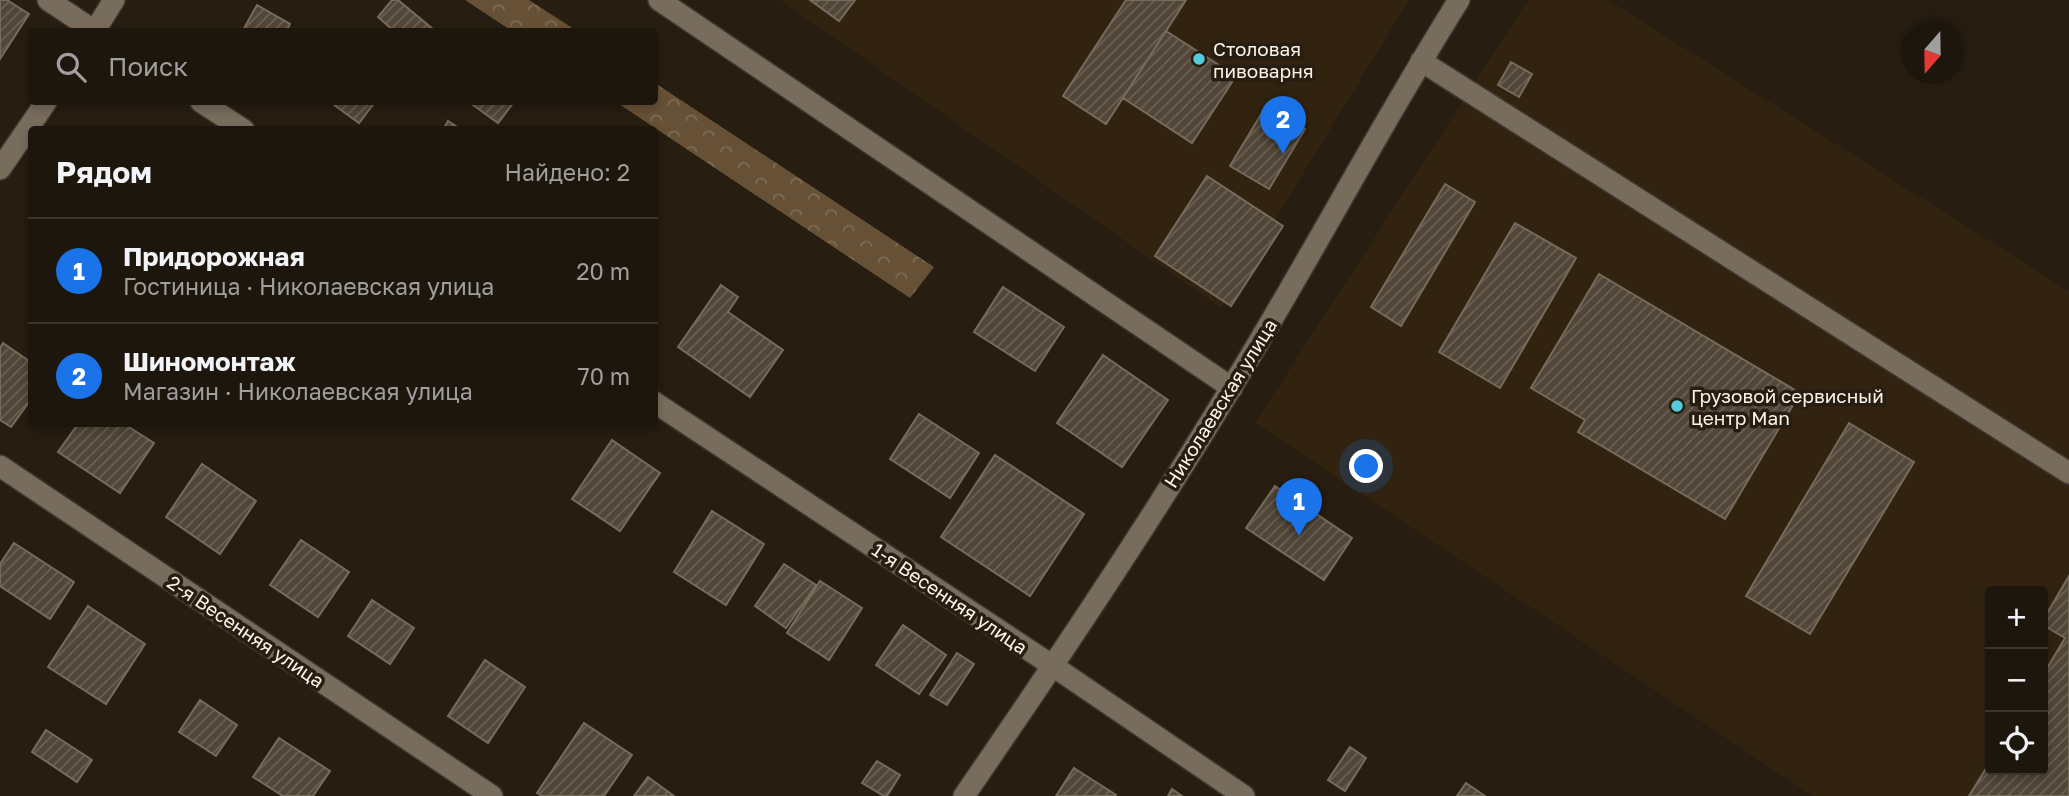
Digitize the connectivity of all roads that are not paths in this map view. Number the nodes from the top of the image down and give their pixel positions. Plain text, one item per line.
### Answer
1 (48, 0) edge
2 (114, 0) edge
3 (659, 0) edge
4 (1460, 0) edge
5 (90, 28) edge
6 (97, 28) edge
7 (1421, 61) junction
8 (44, 105) edge
9 (206, 105) edge
10 (30, 126) edge
11 (238, 126) edge
12 (28, 128) edge
13 (0, 169) edge
14 (1232, 388) junction
15 (658, 405) edge
16 (0, 466) edge
17 (2069, 473) edge
18 (1053, 666) junction
19 (492, 796) edge
20 (964, 796) edge
21 (1244, 796) edge

1 - 5 street
2 - 6 street
3 - 14 street
4 - 7 street, Николаевская улица
7 - 14 street, Николаевская улица
7 - 17 street
8 - 10 street
9 - 11 street
12 - 13 street
14 - 18 street, Николаевская улица
15 - 18 street, 1-я Весенняя улица
16 - 19 street, 2-я Весенняя улица
18 - 20 street, Николаевская улица
18 - 21 street, 1-я Весенняя улица

